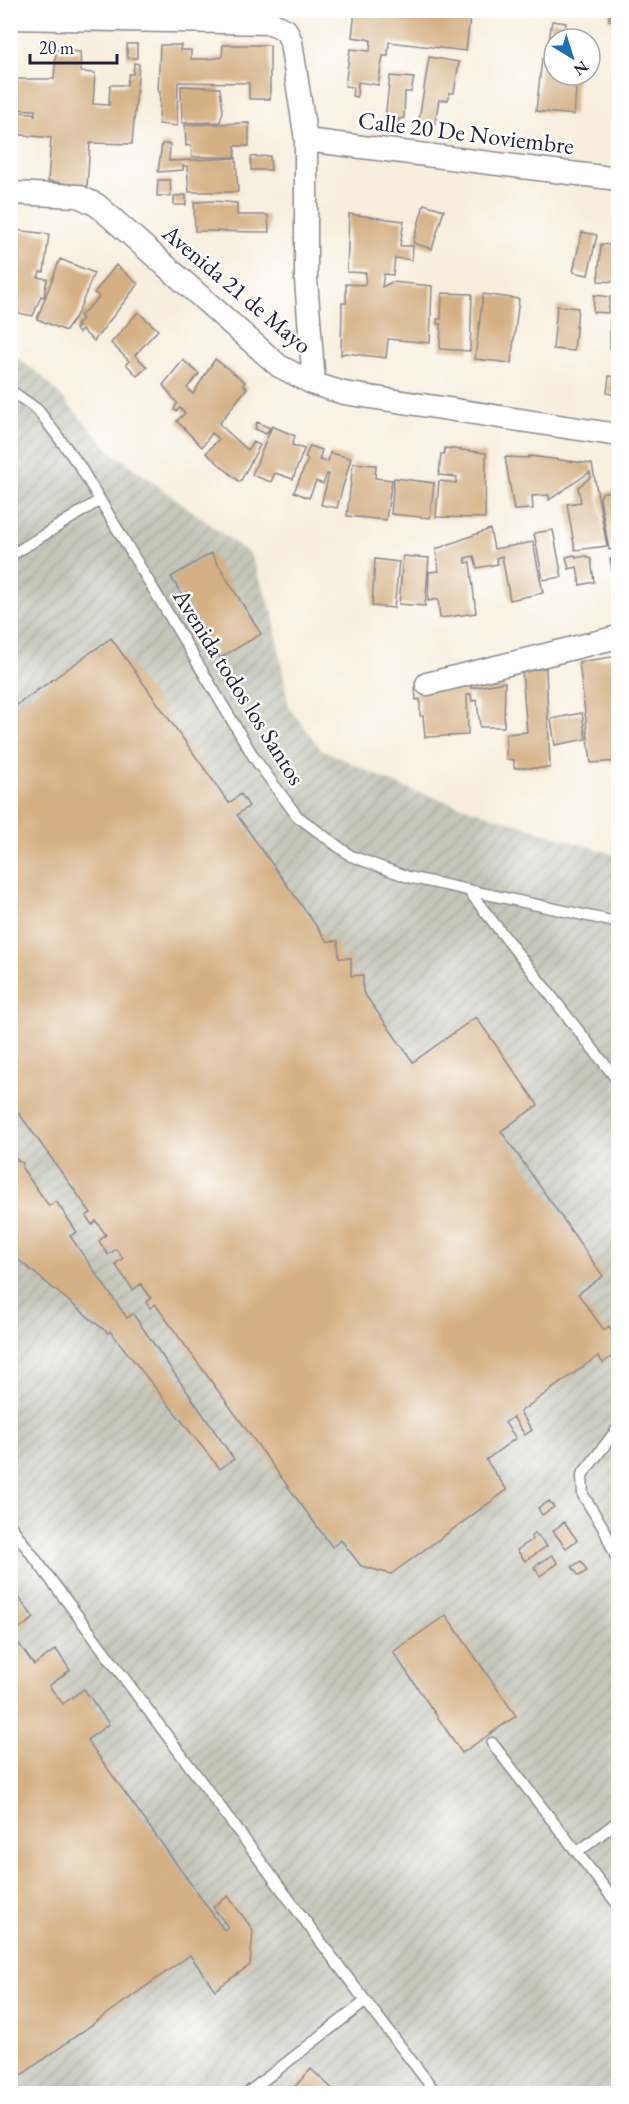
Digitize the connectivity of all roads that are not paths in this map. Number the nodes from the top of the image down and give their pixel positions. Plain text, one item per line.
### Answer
1 (10, 18) edge
2 (306, 140) junction
3 (618, 179) edge
4 (10, 193) edge
5 (314, 384) junction
6 (10, 390) edge
7 (618, 435) edge
8 (100, 500) junction
9 (10, 556) edge
10 (618, 637) edge
11 (427, 684) dead end
12 (468, 890) junction
13 (618, 925) edge
14 (618, 1081) edge
15 (618, 1428) edge
16 (10, 1525) edge
17 (618, 1562) edge
18 (492, 1743) dead end
19 (618, 1821) edge
20 (578, 1852) junction
21 (618, 1905) edge
22 (366, 2001) junction
23 (246, 2094) edge
24 (437, 2094) edge

1 - 2 street
2 - 3 street, Calle 20 De Noviembre
2 - 5 street
4 - 5 street, Avenida 21 de Mayo
5 - 7 street, Avenida 21 de Mayo
6 - 8 lane, Avenida todos los Santos
8 - 9 lane
8 - 12 lane, Avenida todos los Santos
10 - 11 street
12 - 13 lane, Avenida todos los Santos
12 - 14 lane
15 - 17 lane
16 - 22 lane
18 - 20 lane
19 - 20 lane
20 - 21 lane
22 - 23 lane
22 - 24 lane

